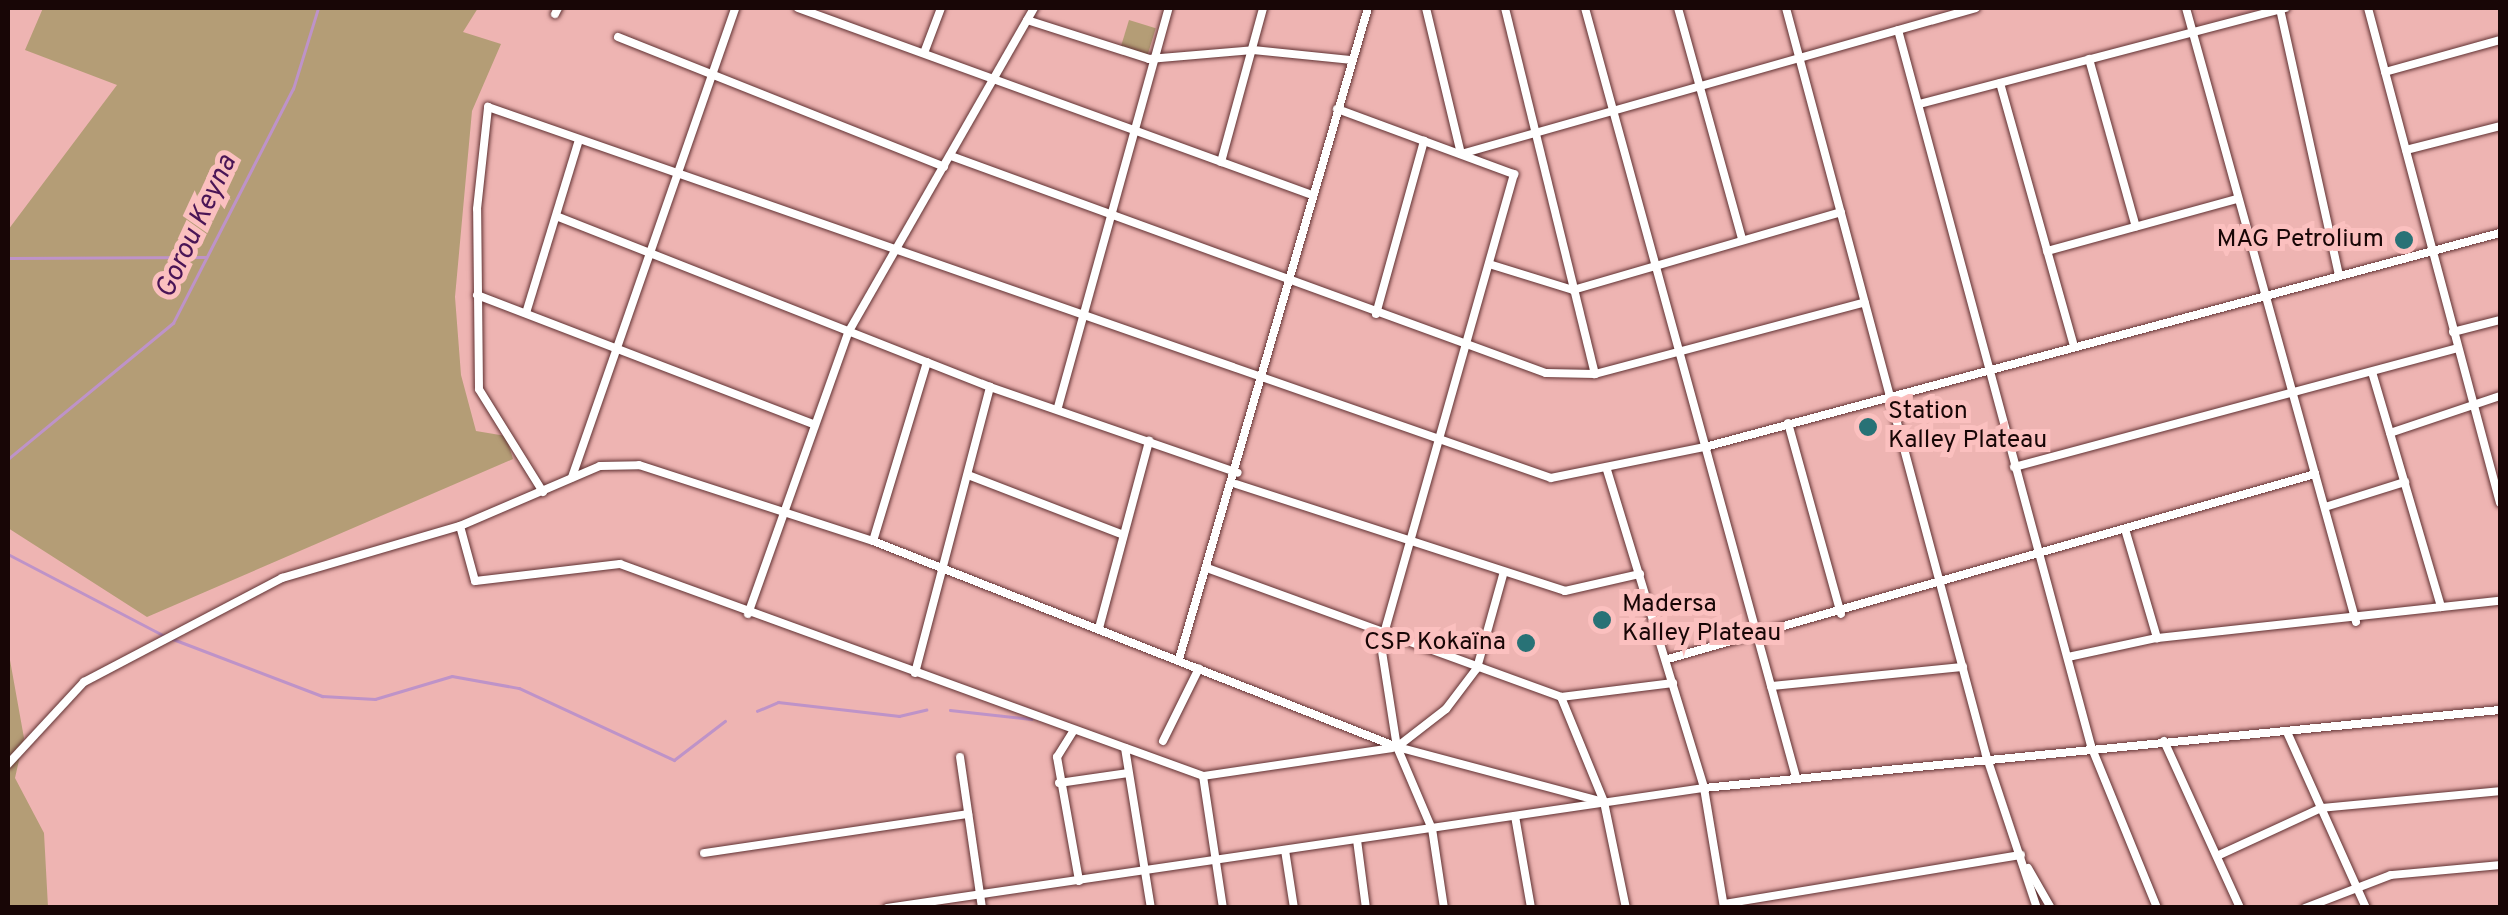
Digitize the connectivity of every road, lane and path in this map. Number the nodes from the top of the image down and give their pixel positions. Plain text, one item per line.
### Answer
1 (735, 8) edge
2 (798, 8) edge
3 (941, 8) edge
4 (1034, 8) edge
5 (1169, 8) edge
6 (1263, 8) edge
7 (1368, 8) edge
8 (1426, 8) edge
9 (1506, 8) edge
10 (1585, 8) edge
11 (1678, 8) edge
12 (1786, 8) edge
13 (1976, 8) edge
14 (2186, 8) edge
15 (2283, 8) edge
16 (2368, 8) edge
17 (1026, 20) junction
18 (1898, 30) junction
19 (2192, 32) junction
20 (618, 37) dead end
21 (2500, 40) edge
22 (1253, 50) junction
23 (924, 53) junction
24 (1157, 58) junction
25 (1800, 58) junction
26 (2089, 59) junction
27 (1352, 60) junction
28 (712, 70) junction
29 (2385, 72) junction
30 (994, 79) junction
31 (2000, 83) junction
32 (1700, 86) junction
33 (1918, 104) junction
34 (1337, 109) junction
35 (1614, 111) junction
36 (2500, 126) edge
37 (1130, 128) junction
38 (1542, 131) junction
39 (580, 140) junction
40 (1424, 141) junction
41 (2406, 150) junction
42 (1461, 154) junction
43 (950, 156) junction
44 (1221, 162) junction
45 (944, 167) junction
46 (672, 173) junction
47 (1312, 195) junction
48 (2237, 200) junction
49 (1841, 212) junction
50 (1107, 214) junction
51 (556, 216) junction
52 (2136, 227) junction
53 (2500, 233) edge
54 (1742, 239) junction
55 (646, 251) junction
56 (2047, 251) junction
57 (2432, 251) junction
58 (895, 255) junction
59 (1489, 264) junction
60 (1656, 264) junction
61 (2339, 276) junction
62 (1287, 281) junction
63 (1574, 290) junction
64 (476, 294) junction
65 (2263, 297) junction
66 (1865, 302) junction
67 (526, 313) junction
68 (1376, 314) junction
69 (1080, 319) junction
70 (2500, 320) edge
71 (849, 331) junction
72 (2453, 332) junction
73 (1466, 345) junction
74 (614, 346) junction
75 (2074, 347) junction
76 (2457, 348) junction
77 (1679, 351) junction
78 (927, 362) junction
79 (1985, 370) junction
80 (2372, 372) junction
81 (1594, 374) junction
82 (1260, 383) junction
83 (990, 387) junction
84 (2290, 391) junction
85 (1890, 396) junction
86 (2500, 396) edge
87 (2472, 404) junction
88 (1058, 407) junction
89 (1788, 422) junction
90 (815, 424) junction
91 (2390, 432) junction
92 (1149, 441) junction
93 (1438, 444) junction
94 (1705, 446) junction
95 (2014, 467) junction
96 (1607, 470) junction
97 (1238, 473) junction
98 (968, 474) junction
99 (2315, 474) junction
100 (572, 477) junction
101 (2496, 479) edge
102 (2405, 482) junction
103 (1236, 484) junction
104 (543, 492) junction
105 (2500, 503) edge
106 (2325, 507) junction
107 (785, 509) junction
108 (460, 526) junction
109 (2125, 529) junction
110 (1121, 534) junction
111 (873, 541) junction
112 (1412, 544) junction
113 (2041, 556) junction
114 (946, 568) junction
115 (1207, 568) junction
116 (1640, 574) junction
117 (1503, 575) junction
118 (1941, 584) junction
119 (2500, 600) edge
120 (2441, 607) junction
121 (748, 614) junction
122 (1841, 614) junction
123 (2356, 622) junction
124 (1100, 628) junction
125 (1386, 629) junction
126 (1757, 636) junction
127 (2157, 638) junction
128 (2068, 657) junction
129 (1668, 659) junction
130 (1179, 660) junction
131 (1963, 667) junction
132 (1199, 668) junction
133 (1477, 668) junction
134 (915, 673) junction
135 (1673, 682) junction
136 (1771, 686) junction
137 (1561, 697) junction
138 (2500, 710) edge
139 (1074, 730) junction
140 (2287, 732) junction
141 (1163, 741) dead end
142 (2164, 741) junction
143 (2091, 746) junction
144 (1397, 747) junction
145 (1125, 748) junction
146 (1986, 754) junction
147 (960, 757) dead end
148 (8, 764) edge
149 (1128, 773) junction
150 (1203, 776) junction
151 (1796, 777) junction
152 (1059, 783) junction
153 (1704, 788) junction
154 (2500, 791) edge
155 (1604, 802) junction
156 (2321, 808) junction
157 (968, 814) junction
158 (1515, 816) junction
159 (1432, 829) junction
160 (1358, 840) junction
161 (1284, 850) junction
162 (704, 853) dead end
163 (2020, 854) junction
164 (2217, 856) junction
165 (1216, 862) junction
166 (2500, 865) edge
167 (1146, 871) junction
168 (1079, 881) junction
169 (2356, 884) junction
170 (980, 896) junction
171 (1724, 906) edge
172 (887, 908) edge
173 (982, 908) edge
174 (1151, 908) edge
175 (1223, 908) edge
176 (1294, 908) edge
177 (1366, 908) edge
178 (1444, 908) edge
179 (1530, 908) edge
180 (1626, 908) edge
181 (2037, 908) edge
182 (2051, 908) edge
183 (2157, 908) edge
184 (2240, 908) edge
185 (2305, 908) edge
186 (2366, 908) edge

1 - 28 street
2 - 23 street
3 - 23 street
4 - 17 street
5 - 24 street
6 - 22 street
7 - 27 street
8 - 42 street
9 - 38 street
10 - 35 street
11 - 32 street
12 - 25 street
13 - 18 street
14 - 19 street
15 - 19 street
15 - 61 street
16 - 29 street
17 - 24 street
17 - 30 street
18 - 25 street
18 - 33 street
19 - 26 street
19 - 48 street
20 - 28 street
21 - 29 street
22 - 24 street
22 - 27 street
22 - 44 street
23 - 30 street
24 - 37 street
25 - 32 street
25 - 49 street
26 - 31 street
26 - 52 street
27 - 34 street
28 - 45 street
28 - 46 street
29 - 41 street
30 - 37 street
30 - 43 street
31 - 33 street
31 - 56 street
32 - 35 street
32 - 54 street
33 - 79 street
34 - 40 street
34 - 47 street
35 - 38 street
35 - 60 street
36 - 41 street
37 - 44 street
37 - 50 street
38 - 42 street
38 - 63 street
39 - 46 street
39 - 51 street
39 - 64 street
40 - 42 street
40 - 68 street
41 - 57 street
42 - 59 street
43 - 45 street
43 - 50 street
44 - 47 street
45 - 58 street
46 - 55 street
46 - 58 street
47 - 62 street
48 - 52 street
48 - 65 street
49 - 54 street
49 - 66 street
50 - 62 street
50 - 69 street
51 - 55 street
51 - 67 street
52 - 56 street
53 - 57 street
54 - 60 street
55 - 71 street
55 - 74 street
56 - 75 street
57 - 61 street
57 - 72 street
58 - 69 street
58 - 71 street
59 - 63 street
59 - 73 street
60 - 63 street
60 - 77 street
61 - 65 street
62 - 68 street
62 - 82 street
63 - 81 street
64 - 67 street
64 - 104 street
65 - 75 street
65 - 84 street
66 - 77 street
66 - 85 street
67 - 74 street
68 - 73 street
69 - 82 street
69 - 88 street
70 - 72 street
71 - 78 street
71 - 90 street
72 - 76 street
73 - 81 street
73 - 93 street
74 - 90 street
74 - 100 street
75 - 79 street
76 - 80 street
76 - 87 street
77 - 81 street
77 - 94 street
78 - 83 street
78 - 111 street
79 - 85 street
79 - 95 street
80 - 84 street
80 - 91 street
82 - 93 street
82 - 97 street
83 - 88 street
83 - 98 street
84 - 95 street
84 - 99 street
85 - 89 street
85 - 118 street
86 - 87 street
87 - 91 street
87 - 101 street
88 - 92 street
89 - 94 street
89 - 122 street
90 - 107 street
91 - 102 street
92 - 97 street
92 - 110 street
93 - 96 street
93 - 112 street
94 - 96 street
94 - 126 street
95 - 113 street
96 - 116 street
97 - 103 street
98 - 110 street
98 - 114 street
99 - 106 street
99 - 109 street
100 - 104 street
100 - 107 street
101 - 105 street
102 - 106 street
102 - 120 street
103 - 112 street
103 - 115 street
104 - 108 street
106 - 123 street
107 - 111 street
107 - 121 street
108 - 121 street
108 - 148 street
109 - 113 street
109 - 127 street
110 - 124 street
111 - 114 street
112 - 117 street
112 - 125 street
113 - 118 street
113 - 128 street
114 - 124 street
114 - 134 street
115 - 125 street
115 - 130 street
116 - 117 street
116 - 129 street
117 - 133 street
118 - 122 street
118 - 131 street
119 - 120 street
120 - 123 street
121 - 134 street
122 - 126 street
123 - 127 street
124 - 130 street
125 - 133 street
125 - 144 street
126 - 129 street
126 - 136 street
127 - 128 street
128 - 143 street
129 - 135 street
130 - 132 street
131 - 136 street
131 - 146 street
132 - 141 street
132 - 144 street
133 - 137 street
133 - 144 street
134 - 139 street
135 - 137 street
135 - 153 street
136 - 151 street
137 - 155 street
138 - 140 street
139 - 145 street
139 - 152 street
140 - 142 street
140 - 156 street
142 - 143 street
142 - 164 street
143 - 146 street
143 - 183 street
144 - 150 street
144 - 155 street
144 - 159 street
145 - 149 street
145 - 150 street
146 - 151 street
146 - 163 street
147 - 157 street
149 - 152 street
149 - 167 street
150 - 165 street
151 - 153 street
152 - 168 street
153 - 155 street
153 - 171 street
154 - 156 street
155 - 158 street
155 - 180 street
156 - 164 street
156 - 169 street
157 - 162 street
157 - 170 street
158 - 159 street
158 - 179 street
159 - 160 street
159 - 178 street
160 - 161 street
160 - 177 street
161 - 165 street
161 - 176 street
163 - 171 street
163 - 181 street
163 - 182 street
164 - 184 street
165 - 167 street
165 - 175 street
166 - 169 street
167 - 168 street
167 - 174 street
168 - 170 street
169 - 185 street
169 - 186 street
170 - 172 street
170 - 173 street

